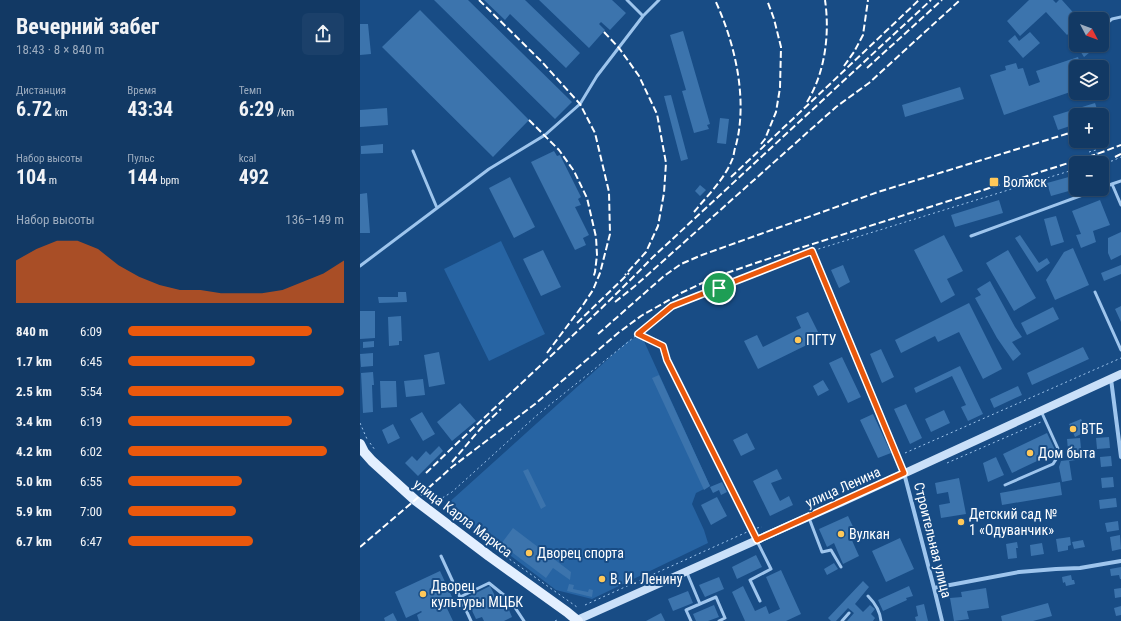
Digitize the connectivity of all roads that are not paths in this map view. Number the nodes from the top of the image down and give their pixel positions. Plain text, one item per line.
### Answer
1 (627, 0) edge
2 (659, 0) edge
3 (643, 16) junction
4 (1121, 17) edge
5 (1109, 22) edge
6 (413, 151) dead end
7 (1121, 181) edge
8 (1112, 184) junction
9 (1109, 185) edge
10 (1082, 196) edge
11 (1121, 205) edge
12 (437, 208) junction
13 (971, 236) dead end
14 (360, 266) edge
15 (1095, 292) dead end
16 (836, 310) road end
17 (1121, 350) edge
18 (667, 359) road end
19 (1121, 374) edge
20 (1111, 379) junction
21 (1041, 411) junction
22 (361, 450) edge
23 (1121, 457) edge
24 (904, 473) junction
25 (1005, 485) dead end
26 (808, 517) junction
27 (757, 540) junction
28 (441, 556) dead end
29 (1121, 561) edge
30 (841, 567) dead end
31 (687, 571) junction
32 (934, 588) junction
33 (868, 596) dead end
34 (460, 597) junction
35 (760, 602) dead end
36 (700, 604) junction
37 (849, 613) dead end
38 (471, 621) edge
39 (524, 621) edge
40 (576, 621) edge
41 (690, 621) edge
42 (719, 621) edge
43 (842, 621) edge
44 (881, 621) edge
45 (942, 621) edge

1 - 3 lane
2 - 3 lane
3 - 12 lane
4 - 5 lane
6 - 12 lane
7 - 8 lane
8 - 9 lane
8 - 11 lane
10 - 13 lane
12 - 14 lane
15 - 17 lane
16 - 24 street, Строительная улица
18 - 27 street
19 - 20 main road, улица Ленина
20 - 21 main road, улица Ленина
20 - 23 street
21 - 24 main road, улица Ленина
21 - 25 lane
22 - 40 main road, улица Карла Маркса
24 - 26 main road, улица Ленина
24 - 32 street, Строительная улица
26 - 27 main road, улица Ленина
26 - 30 lane
27 - 31 main road, улица Ленина
27 - 35 lane
28 - 34 lane
29 - 32 street
31 - 36 lane
31 - 40 main road, улица Ленина
32 - 45 street, Строительная улица
33 - 44 lane
34 - 38 lane
34 - 39 lane
36 - 41 lane
36 - 42 lane
37 - 43 lane

